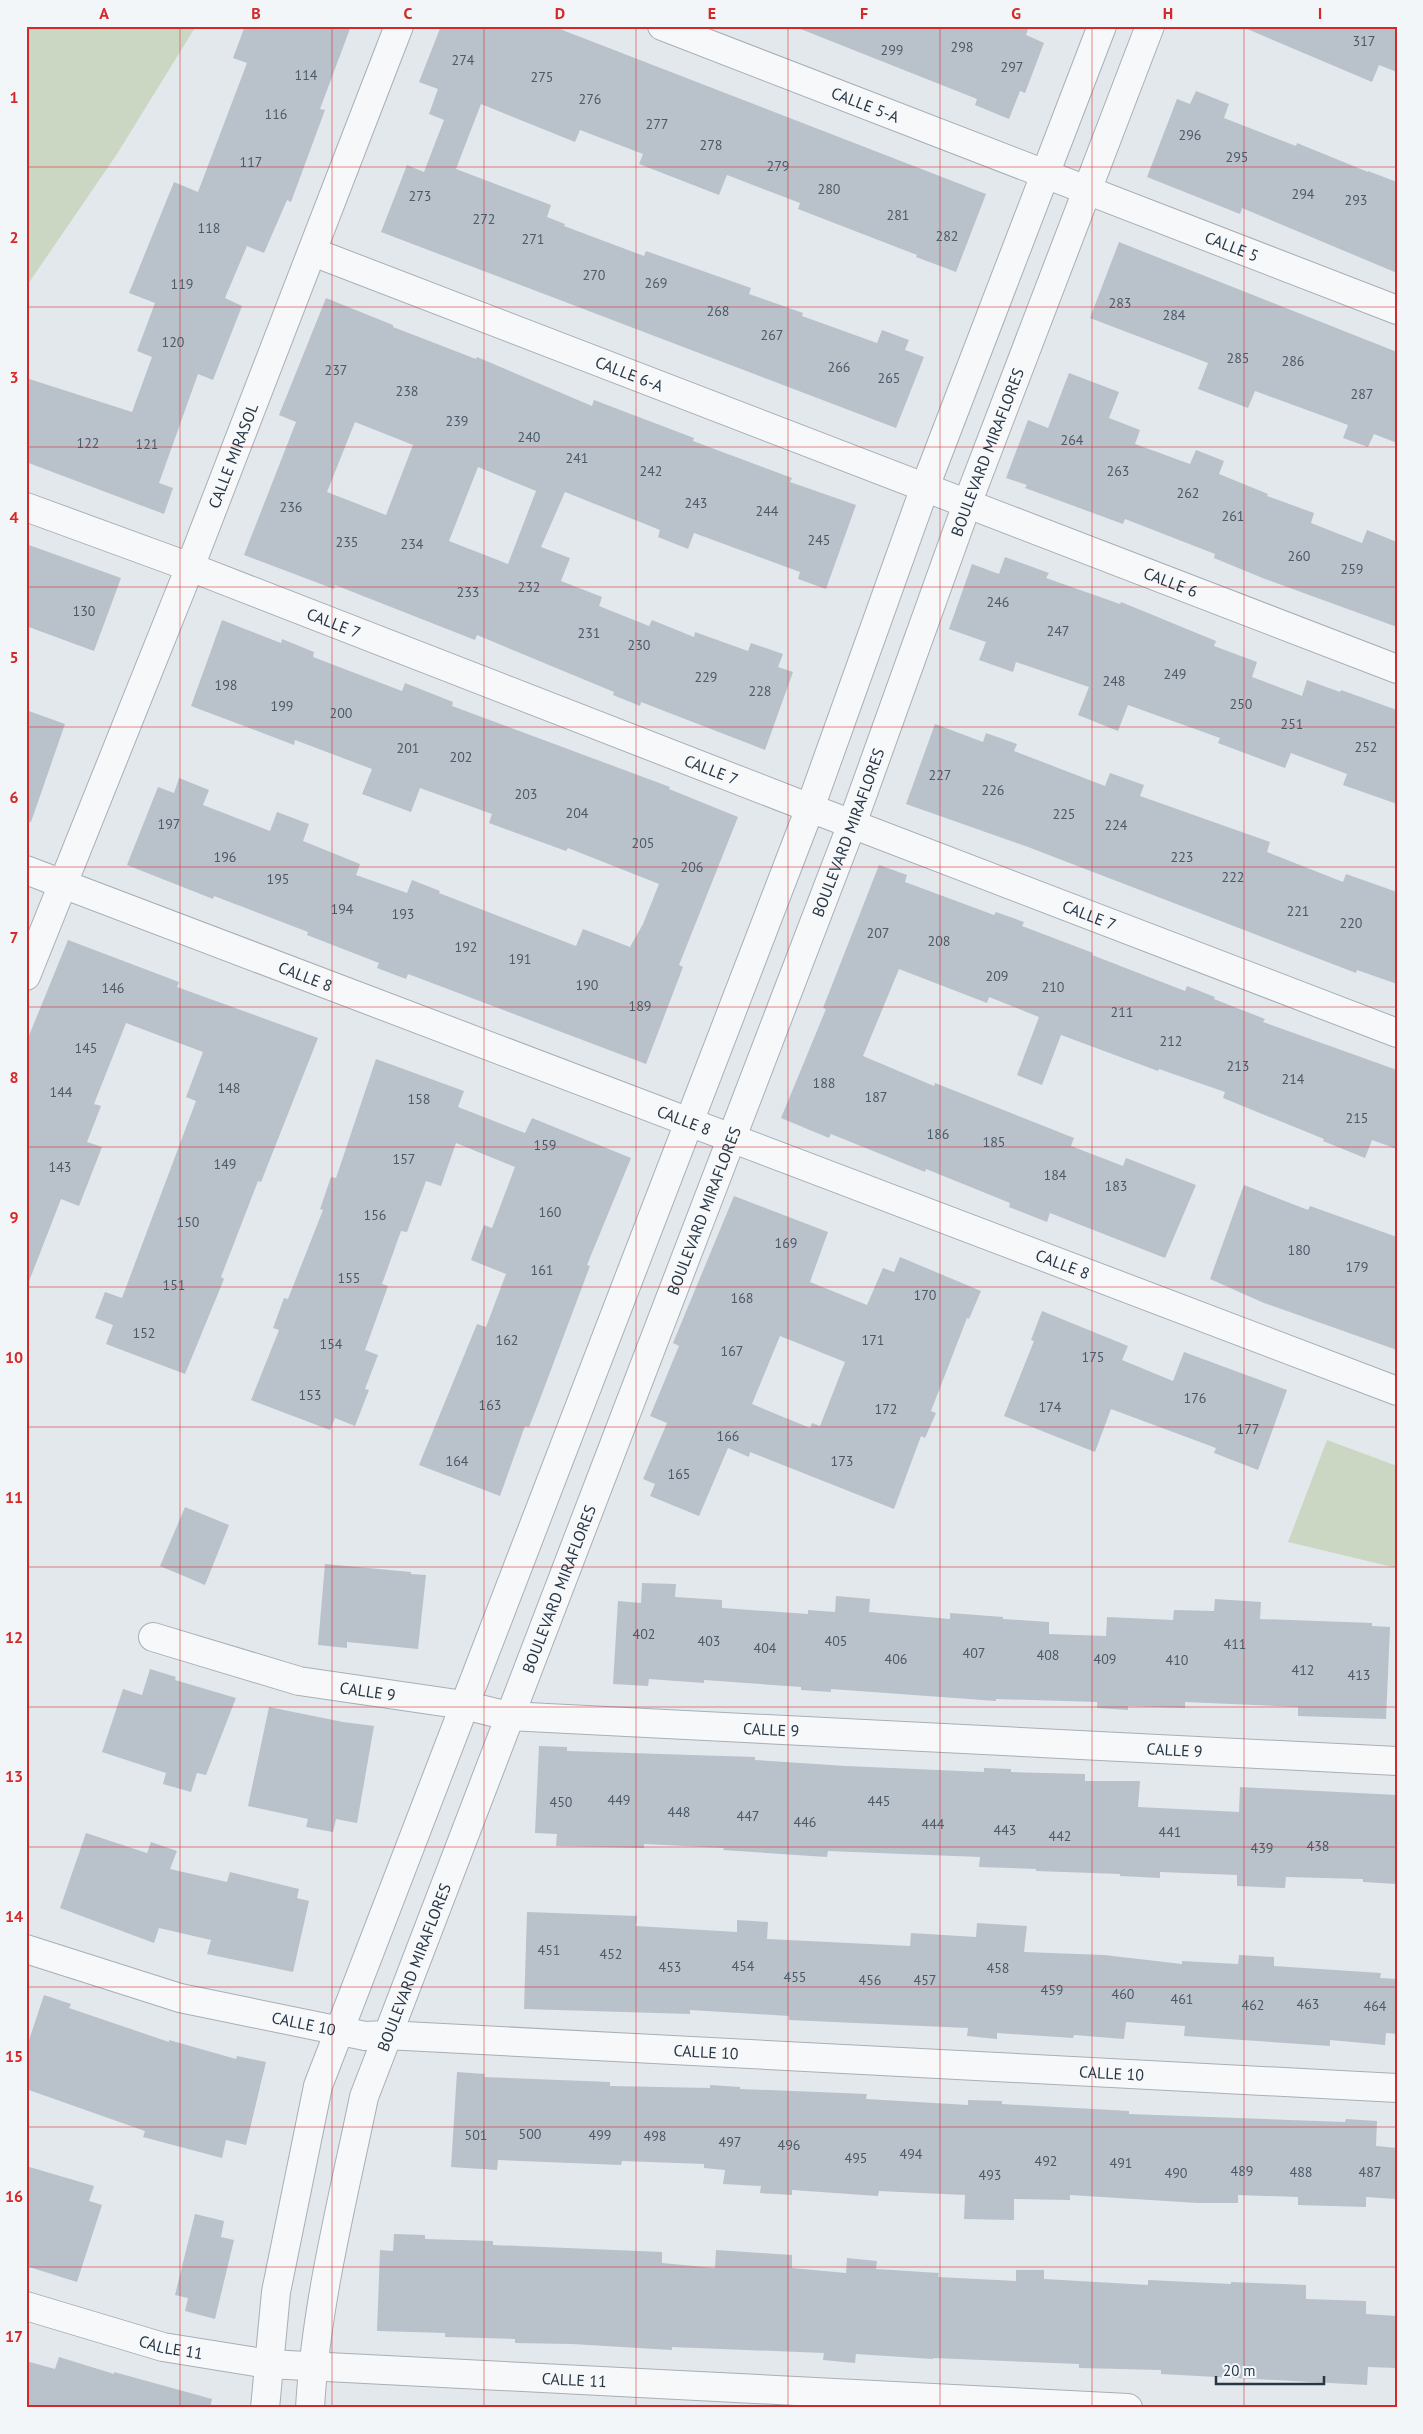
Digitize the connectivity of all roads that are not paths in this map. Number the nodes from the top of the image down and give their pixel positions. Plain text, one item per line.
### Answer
1 (399, 26) edge
2 (662, 26) edge
3 (1102, 26) edge
4 (1150, 26) edge
5 (1066, 182) junction
6 (313, 252) junction
7 (1397, 310) edge
8 (946, 495) junction
9 (26, 507) edge
10 (190, 567) junction
11 (1397, 670) edge
12 (810, 808) junction
13 (852, 824) junction
14 (26, 870) edge
15 (62, 884) junction
16 (26, 976) edge
17 (1397, 1033) edge
18 (689, 1122) junction
19 (731, 1138) junction
20 (1397, 1391) edge
21 (153, 1637) dead end
22 (464, 1705) junction
23 (508, 1716) junction
24 (1397, 1761) edge
25 (26, 1949) edge
26 (338, 2031) junction
27 (386, 2035) junction
28 (1397, 2088) edge
29 (26, 2306) edge
30 (268, 2364) junction
31 (312, 2365) junction
32 (265, 2408) edge
33 (310, 2408) edge
34 (1128, 2408) edge

1 - 6 street, CALLE MIRASOL
2 - 5 street, CALLE 5-A
3 - 5 street, BOULEVARD MIRAFLORES
4 - 5 street, BOULEVARD MIRAFLORES
5 - 7 street, CALLE 5
5 - 8 street, BOULEVARD MIRAFLORES
5 - 8 street, BOULEVARD MIRAFLORES
6 - 8 street, CALLE 6-A
6 - 10 street, CALLE MIRASOL
8 - 11 street, CALLE 6
8 - 12 street, BOULEVARD MIRAFLORES
8 - 13 street, BOULEVARD MIRAFLORES
9 - 10 street, CALLE 7
10 - 12 street, CALLE 7
10 - 15 street, CALLE MIRASOL
12 - 13 street, CALLE 7
12 - 18 street, BOULEVARD MIRAFLORES
13 - 17 street, CALLE 7
13 - 19 street, BOULEVARD MIRAFLORES
14 - 15 street, CALLE 8
15 - 16 street, CALLE MIRASOL
15 - 18 street, CALLE 8
18 - 19 street, CALLE 8
18 - 22 street, BOULEVARD MIRAFLORES
19 - 20 street, CALLE 8
19 - 23 street, BOULEVARD MIRAFLORES
21 - 22 street, CALLE 9
22 - 23 street, CALLE 9
22 - 26 street, BOULEVARD MIRAFLORES
23 - 24 street, CALLE 9
23 - 27 street, BOULEVARD MIRAFLORES
25 - 26 street, CALLE 10
26 - 27 street, CALLE 10
26 - 30 street, BOULEVARD MIRAFLORES
27 - 28 street, CALLE 10
27 - 31 street, BOULEVARD MIRAFLORES
29 - 30 street, CALLE 11
30 - 31 street, CALLE 11
30 - 32 street, BOULEVARD MIRAFLORES
31 - 33 street, BOULEVARD MIRAFLORES
31 - 34 street, CALLE 11

